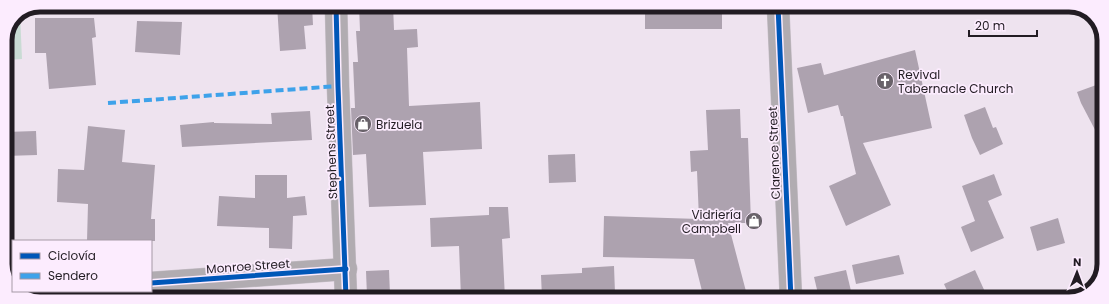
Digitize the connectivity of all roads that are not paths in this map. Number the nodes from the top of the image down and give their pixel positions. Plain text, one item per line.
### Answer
1 (336, 12) edge
2 (778, 12) edge
3 (346, 269) junction
4 (152, 283) edge
5 (346, 292) edge
6 (791, 292) edge

1 - 3 street, Stephens Street
2 - 6 street, Clarence Street
3 - 4 street, Monroe Street
3 - 5 street, Stephens Street

